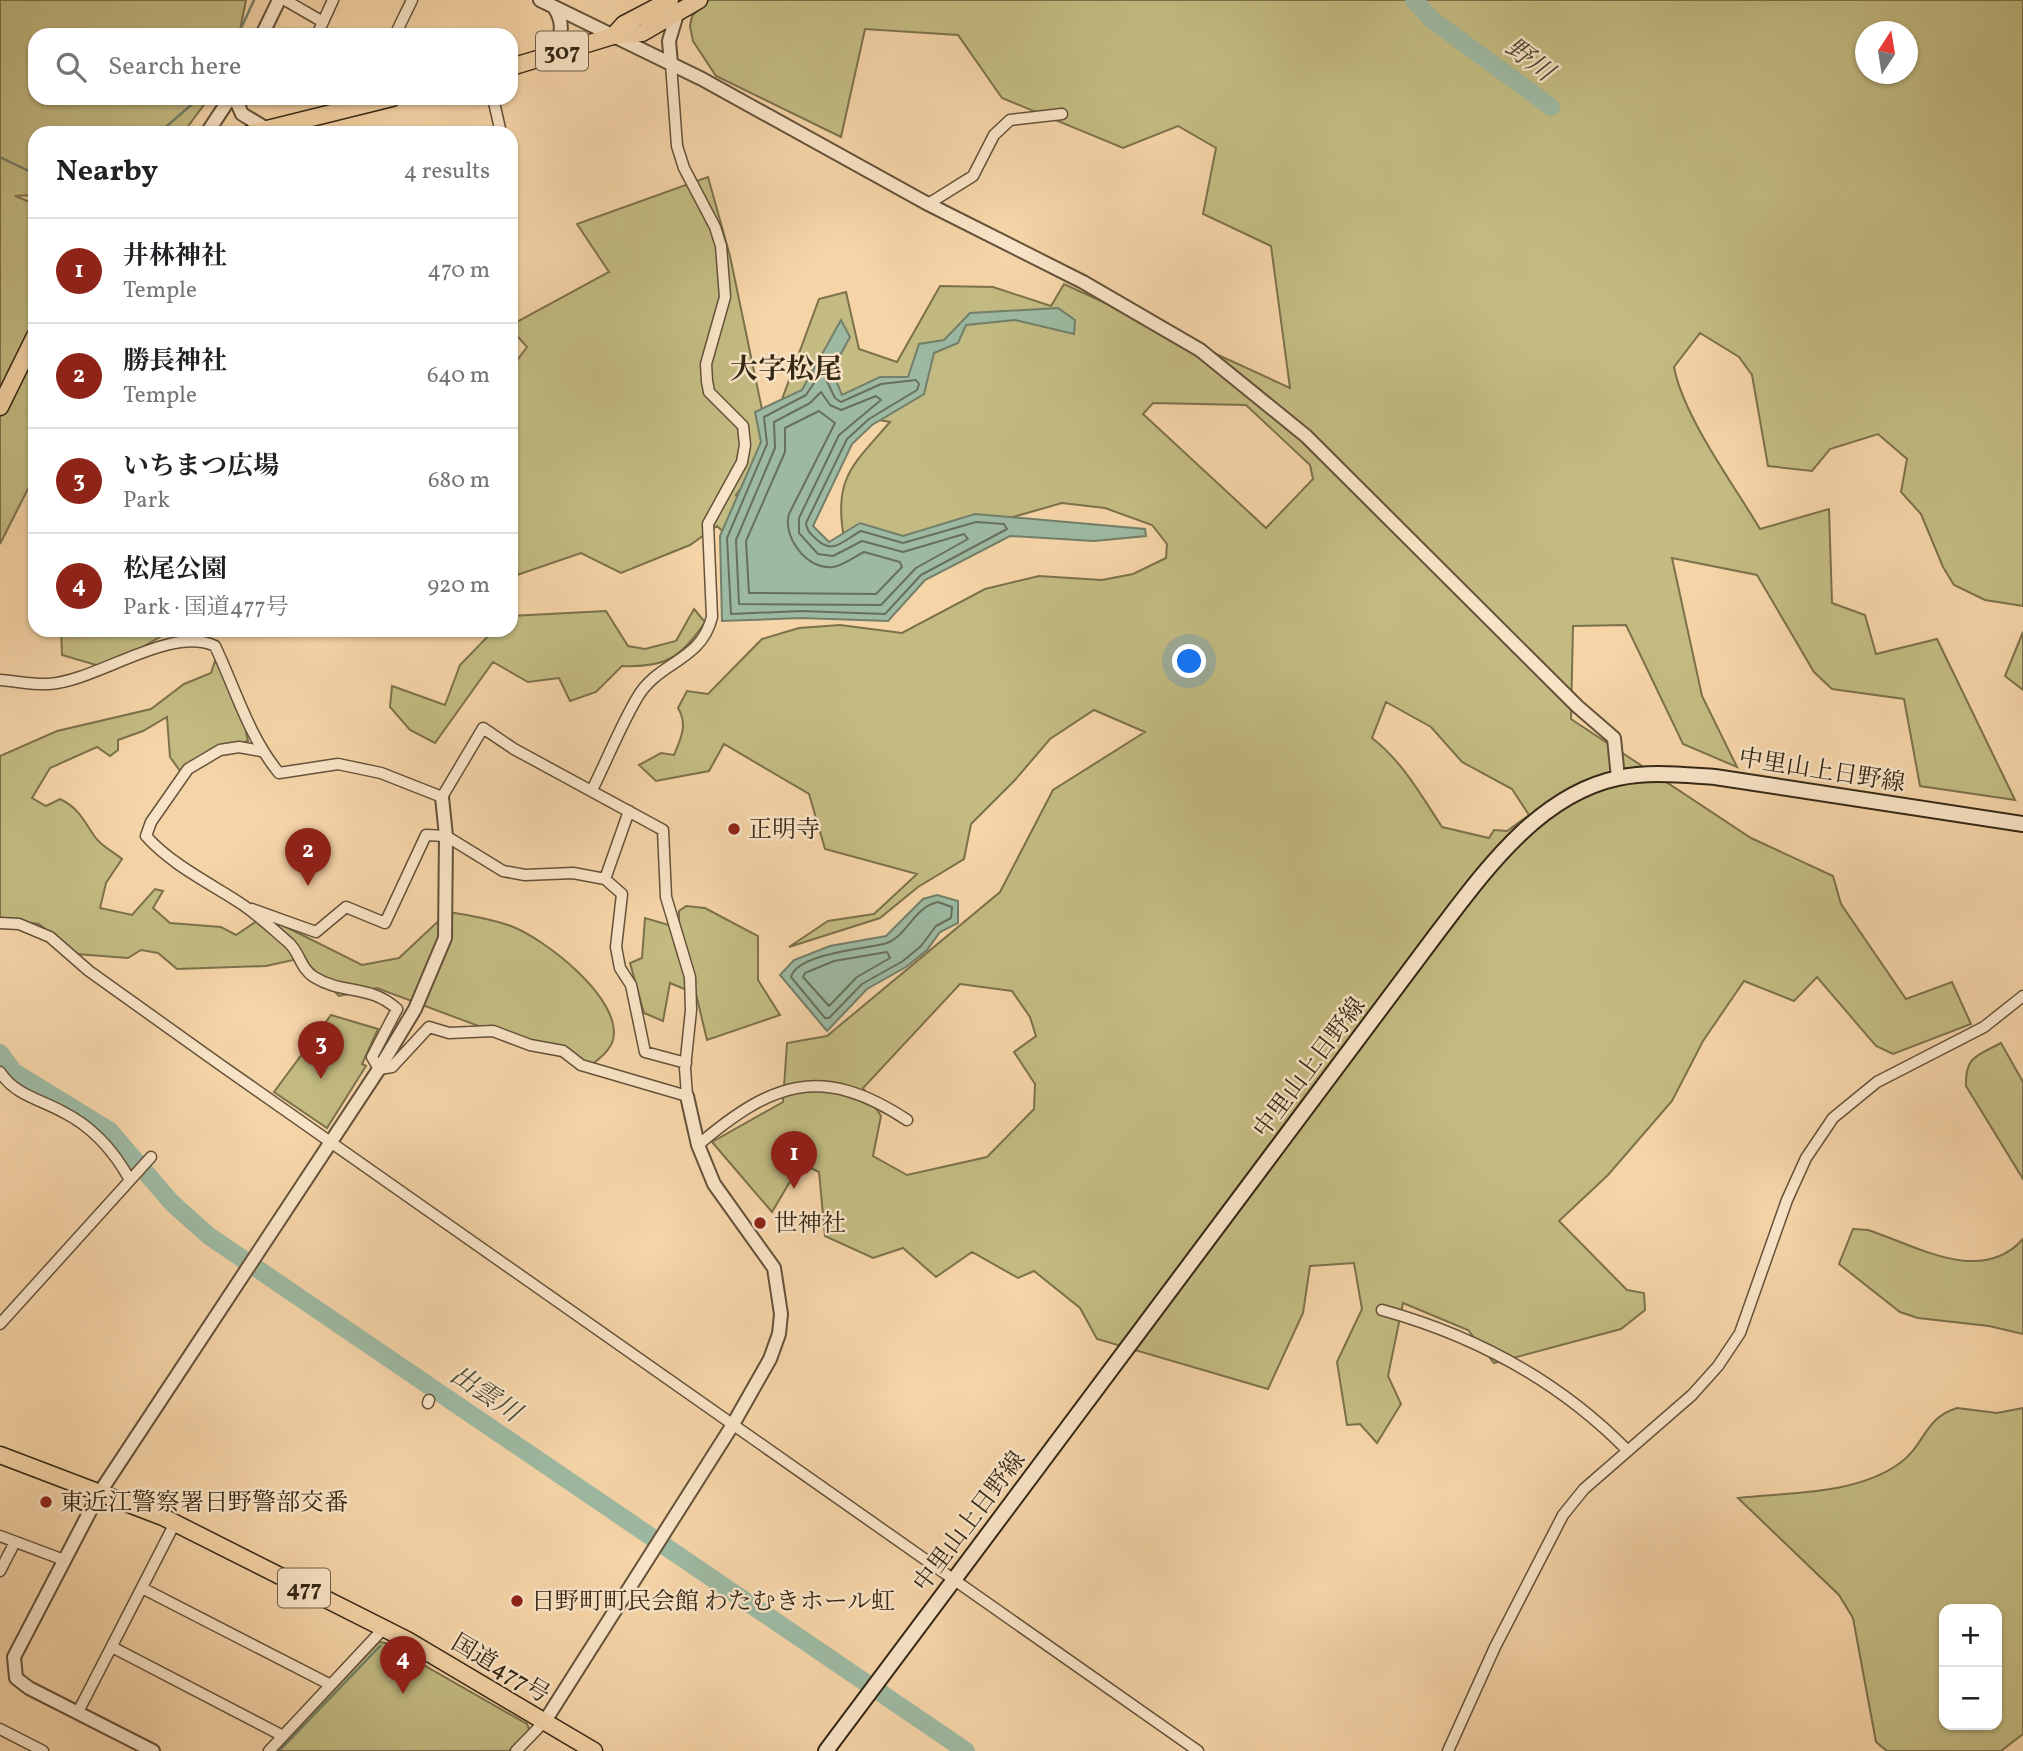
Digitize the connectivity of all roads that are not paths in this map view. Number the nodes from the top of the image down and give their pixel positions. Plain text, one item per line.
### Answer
1 (279, 0) edge
2 (285, 0) edge
3 (333, 0) edge
4 (412, 0) edge
5 (540, 0) edge
6 (699, 0) edge
7 (554, 7) junction
8 (674, 7) edge
9 (323, 22) junction
10 (265, 28) edge
11 (320, 28) edge
12 (398, 28) edge
13 (613, 36) junction
14 (549, 55) junction
15 (671, 64) junction
16 (518, 65) edge
17 (225, 105) edge
18 (238, 105) edge
19 (363, 105) edge
20 (495, 105) edge
21 (1062, 114) dead end
22 (212, 126) edge
23 (263, 126) edge
24 (280, 126) edge
25 (499, 126) edge
26 (928, 204) junction
27 (28, 350) edge
28 (0, 407) edge
29 (0, 680) edge
30 (261, 751) junction
31 (1618, 778) junction
32 (592, 790) junction
33 (442, 797) junction
34 (629, 811) junction
35 (2023, 824) edge
36 (446, 836) junction
37 (605, 879) junction
38 (245, 906) junction
39 (0, 923) edge
40 (2023, 996) edge
41 (686, 1063) junction
42 (379, 1069) junction
43 (0, 1072) edge
44 (687, 1096) junction
45 (906, 1120) dead end
46 (330, 1141) junction
47 (698, 1145) junction
48 (151, 1157) dead end
49 (134, 1177) junction
50 (1382, 1310) dead end
51 (0, 1324) edge
52 (732, 1426) junction
53 (1627, 1450) junction
54 (0, 1455) edge
55 (100, 1492) junction
56 (175, 1523) junction
57 (0, 1536) edge
58 (15, 1542) junction
59 (64, 1560) junction
60 (0, 1571) edge
61 (954, 1580) junction
62 (142, 1588) junction
63 (384, 1628) junction
64 (112, 1647) junction
65 (329, 1684) junction
66 (78, 1712) junction
67 (545, 1721) junction
68 (0, 1729) edge
69 (283, 1736) junction
70 (43, 1751) edge
71 (153, 1751) edge
72 (269, 1751) edge
73 (516, 1751) edge
74 (594, 1751) edge
75 (826, 1751) edge
76 (1198, 1751) edge
77 (1448, 1751) edge

1 - 10 street
2 - 9 street
3 - 9 street
4 - 12 street
5 - 7 street
6 - 8 highway, 307
7 - 13 street
7 - 14 street
8 - 13 highway, 307
8 - 15 street
9 - 11 street
13 - 14 highway, 307
13 - 15 street
14 - 16 highway, 307
15 - 26 street
15 - 32 street
17 - 22 street
18 - 23 street
19 - 24 highway
20 - 25 street
21 - 26 street
26 - 31 street
27 - 28 highway
29 - 30 street
30 - 33 street
30 - 38 street
31 - 35 main road, 中里山上日野線
31 - 61 main road, 中里山上日野線
32 - 33 street
32 - 34 street
33 - 36 street
34 - 37 street
34 - 41 street
36 - 37 street
36 - 38 street
36 - 42 street
37 - 41 street
38 - 42 street
39 - 46 street
40 - 53 street
41 - 44 street
42 - 44 street
42 - 46 street
43 - 49 street
44 - 47 street
45 - 47 street
46 - 52 street
46 - 55 street
47 - 52 street
48 - 49 street
49 - 51 street
50 - 53 street
52 - 61 street
52 - 67 street
53 - 77 street
54 - 55 highway, 国道477号 / 477
55 - 56 highway, 国道477号 / 477
55 - 59 street
56 - 62 street
56 - 63 highway, 国道477号 / 477
57 - 58 street
58 - 59 street
58 - 60 street
59 - 66 street
61 - 75 main road, 中里山上日野線
61 - 76 street
62 - 64 street
62 - 65 street
63 - 65 street
63 - 67 highway, 国道477号 / 477
64 - 66 street
64 - 69 street
65 - 69 street
66 - 71 street
67 - 73 street
67 - 74 highway, 国道477号 / 477
68 - 70 street
69 - 72 street

